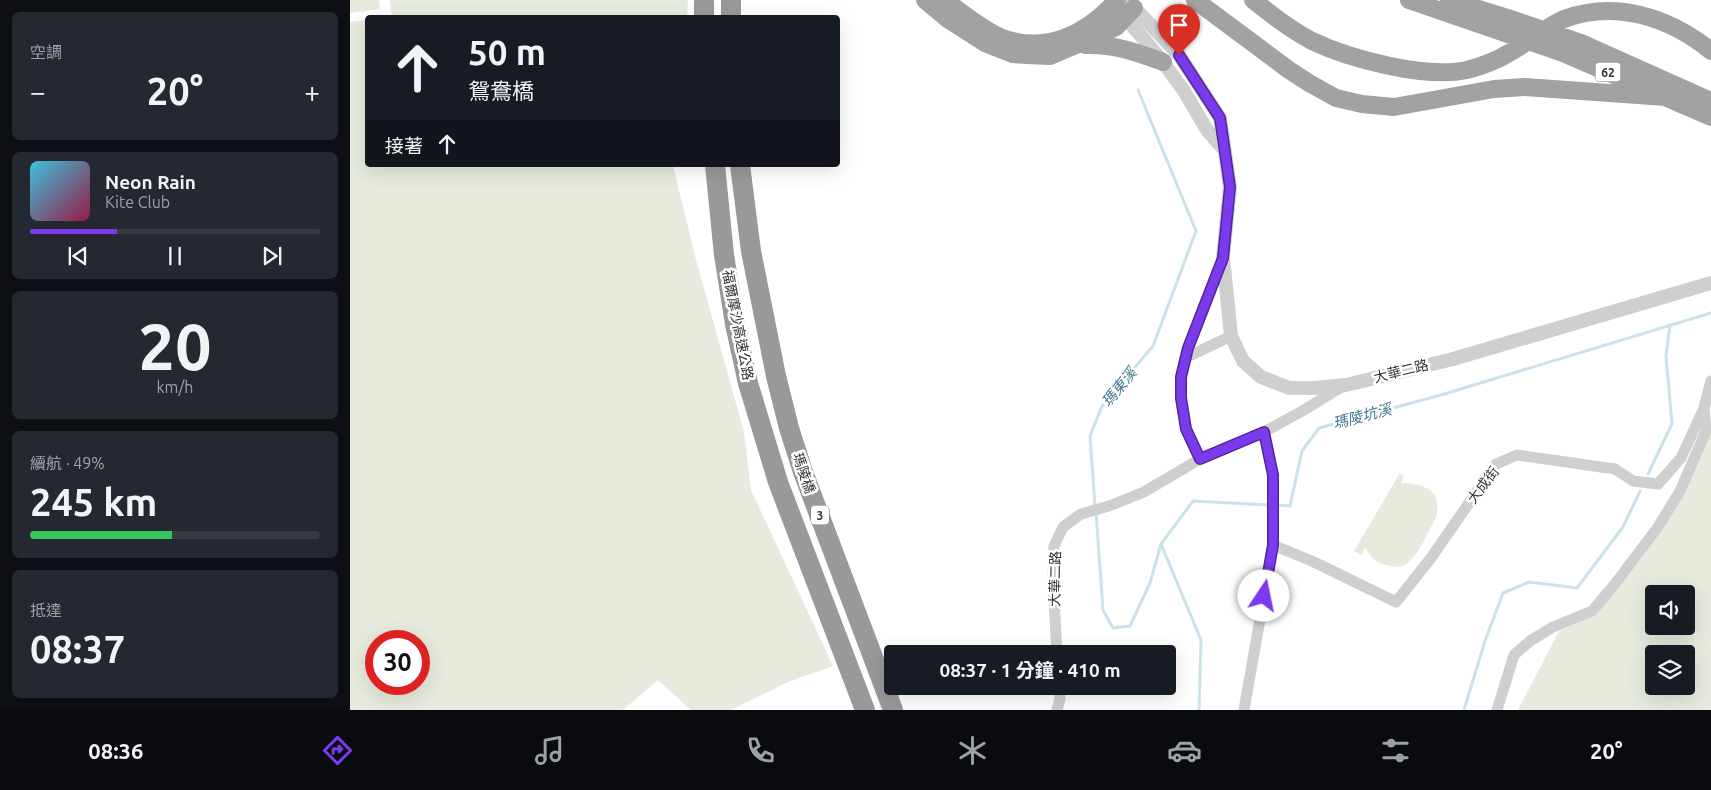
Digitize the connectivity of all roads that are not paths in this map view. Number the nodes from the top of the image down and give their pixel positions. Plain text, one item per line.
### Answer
1 (704, 0) edge
2 (925, 0) edge
3 (945, 0) edge
4 (1195, 0) edge
5 (1253, 0) edge
6 (1409, 0) edge
7 (1449, 0) edge
8 (1121, 5) edge
9 (704, 15) edge
10 (1077, 45) junction
11 (1711, 51) edge
12 (1163, 62) junction
13 (1666, 97) junction
14 (1711, 100) edge
15 (1711, 117) edge
16 (1226, 152) junction
17 (715, 167) edge
18 (740, 167) edge
19 (1223, 258) junction
20 (1711, 284) edge
21 (764, 315) joint
22 (1231, 336) junction
23 (1185, 358) junction
24 (1711, 381) edge
25 (1346, 385) junction
26 (1704, 408) junction
27 (1264, 432) junction
28 (1200, 459) junction
29 (778, 482) joint
30 (1273, 545) junction
31 (1057, 645) edge
32 (1060, 695) edge
33 (865, 710) edge
34 (893, 710) edge
35 (1056, 710) edge
36 (1244, 710) edge
37 (1497, 710) edge

1 - 9 highway
2 - 10 highway
3 - 8 highway
4 - 13 highway
5 - 11 highway
6 - 13 highway, 62
7 - 14 highway, 62
8 - 10 highway
8 - 12 street
8 - 16 street
10 - 12 highway
12 - 16 street
13 - 15 highway, 62
16 - 19 street
17 - 29 highway, 福爾摩沙高速公路 / 3
18 - 21 highway, 福爾摩沙高速公路 / 3
19 - 22 street
19 - 23 street
20 - 25 street, 大華二路
21 - 34 highway, 瑪陵橋 / 3
22 - 23 street
22 - 25 street
23 - 28 street
24 - 26 street, 大成街
25 - 27 street, 大華二路
26 - 30 street, 大成街
26 - 37 street, 大成街
27 - 28 street, 大華二路
27 - 30 street
28 - 31 street, 大華二路
29 - 33 highway, 瑪陵橋 / 3
30 - 36 street
32 - 35 street

